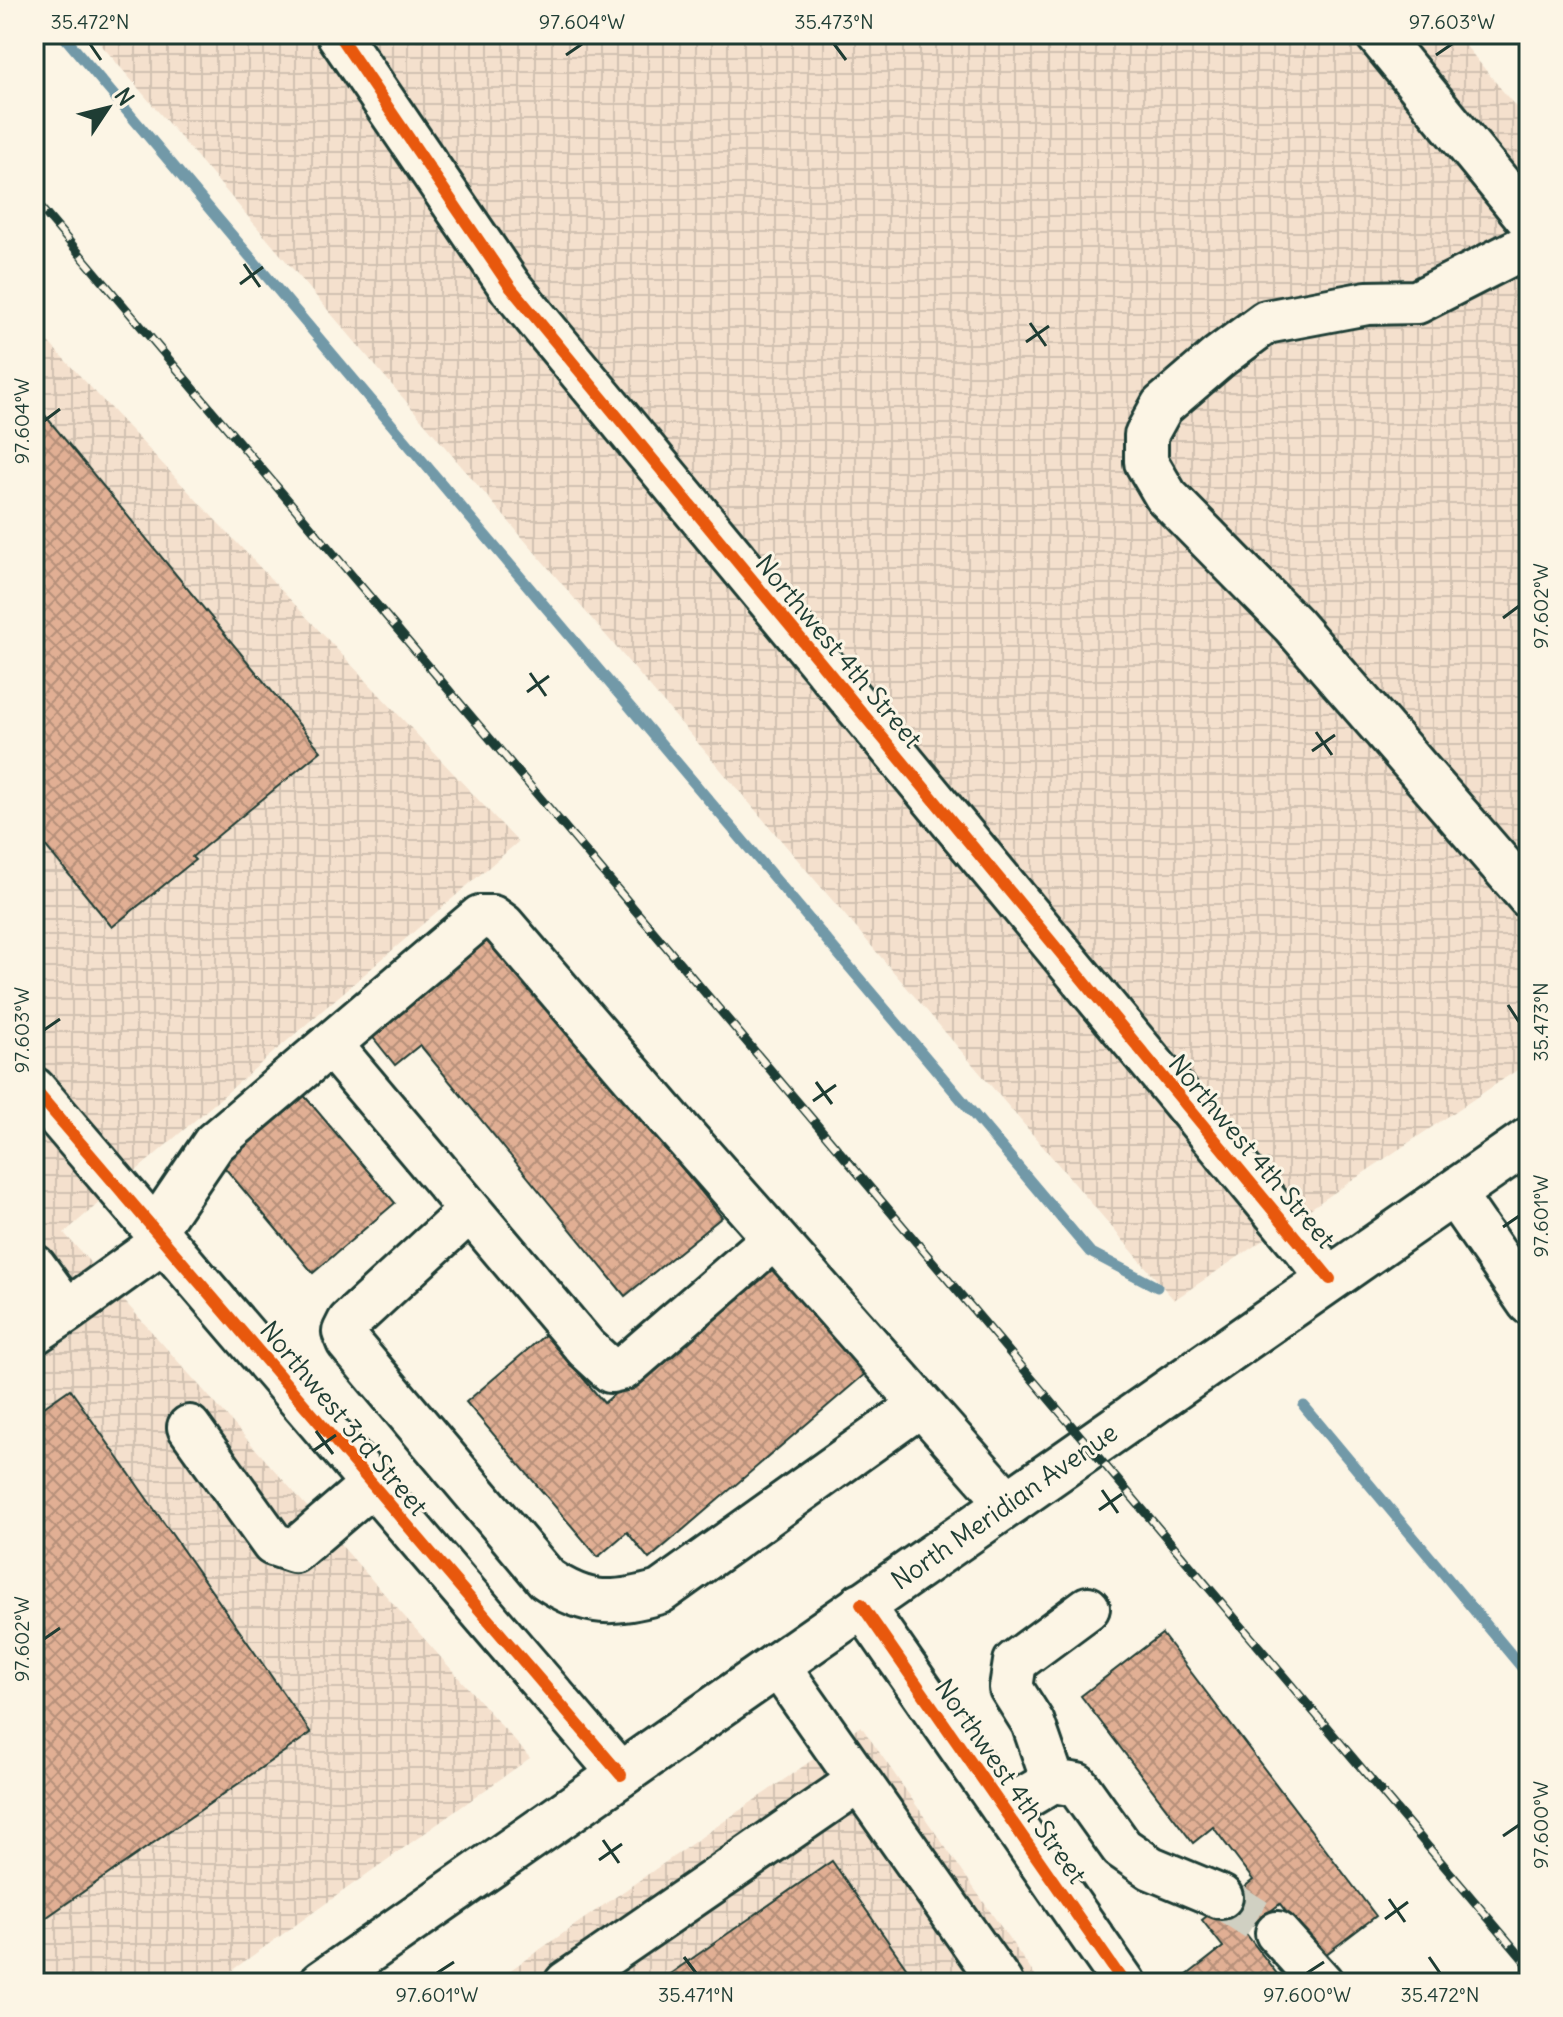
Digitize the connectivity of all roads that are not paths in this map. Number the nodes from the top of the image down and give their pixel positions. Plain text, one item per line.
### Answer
1 (338, 34) edge
2 (1377, 34) edge
3 (1529, 220) edge
4 (1529, 245) edge
5 (1529, 897) edge
6 (330, 1044) junction
7 (34, 1089) edge
8 (1529, 1140) edge
9 (1453, 1193) junction
10 (463, 1202) junction
11 (160, 1235) junction
12 (774, 1238) junction
13 (34, 1266) edge
14 (1330, 1279) junction
15 (1529, 1303) edge
16 (50, 1322) edge
17 (921, 1405) junction
18 (189, 1427) dead end
19 (372, 1484) junction
20 (1008, 1503) junction
21 (861, 1604) junction
22 (1088, 1608) dead end
23 (777, 1664) junction
24 (621, 1775) junction
25 (859, 1781) junction
26 (1065, 1783) junction
27 (1004, 1810) junction
28 (1221, 1897) tunnel mouth
29 (1277, 1933) tunnel mouth
30 (322, 1983) edge
31 (566, 1983) edge
32 (1001, 1983) edge
33 (1124, 1983) edge
34 (1322, 1983) edge

1 - 14 street, Northwest 4th Street
2 - 3 street
4 - 5 street
6 - 10 street
6 - 11 street
6 - 12 street
7 - 11 street, Northwest 3rd Street
8 - 9 main road, North Meridian Avenue
9 - 14 main road, North Meridian Avenue
9 - 15 street
10 - 12 street
10 - 17 street
11 - 16 street
11 - 19 street, Northwest 3rd Street
12 - 17 street
13 - 16 street
14 - 20 main road, North Meridian Avenue
17 - 20 street
18 - 19 street
19 - 24 street, Northwest 3rd Street
20 - 21 main road, North Meridian Avenue
21 - 23 main road, North Meridian Avenue
21 - 27 street, Northwest 4th Street
22 - 26 street
23 - 24 main road, North Meridian Avenue
23 - 25 street
24 - 30 main road, North Meridian Avenue
25 - 31 street
25 - 32 street
26 - 27 street
26 - 28 street
27 - 33 street, Northwest 4th Street
29 - 34 street

